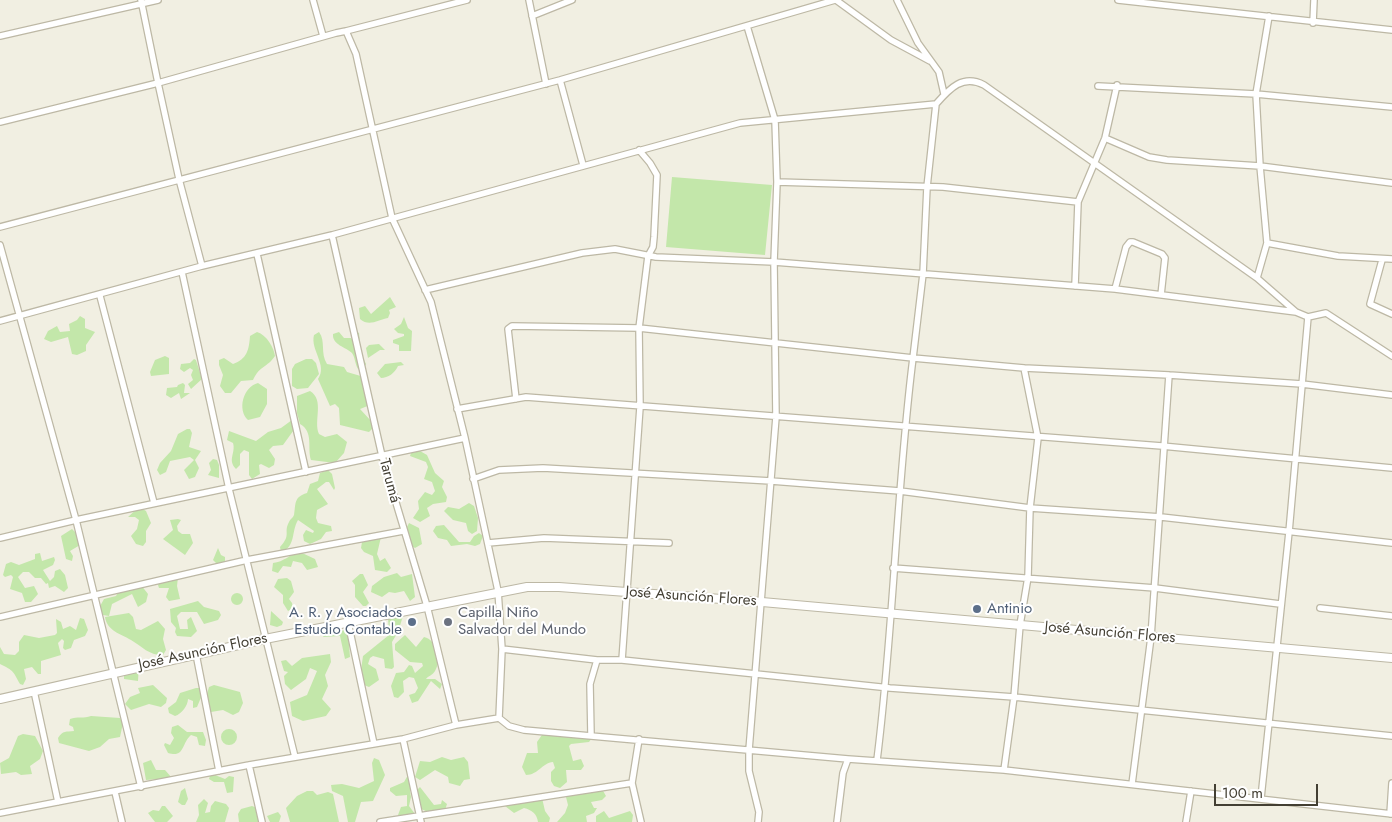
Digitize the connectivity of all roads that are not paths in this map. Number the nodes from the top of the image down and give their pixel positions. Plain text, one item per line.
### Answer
1 (158, 0) edge
2 (313, 0) edge
3 (467, 0) edge
4 (529, 0) edge
5 (572, 0) edge
6 (835, 0) edge
7 (897, 0) edge
8 (1118, 0) edge
9 (1314, 0) edge
10 (142, 2) edge
11 (532, 16) junction
12 (1269, 16) junction
13 (1313, 22) junction
14 (747, 26) junction
15 (1392, 30) edge
16 (346, 31) junction
17 (0, 36) edge
18 (323, 36) junction
19 (930, 61) junction
20 (560, 80) junction
21 (158, 83) junction
22 (546, 84) junction
23 (1117, 85) junction
24 (1098, 86) dead end
25 (944, 94) junction
26 (1256, 94) junction
27 (936, 104) junction
28 (1392, 107) edge
29 (775, 120) junction
30 (0, 121) edge
31 (372, 129) junction
32 (1105, 138) junction
33 (639, 150) junction
34 (1095, 163) junction
35 (583, 166) junction
36 (1260, 166) junction
37 (179, 179) junction
38 (777, 182) junction
39 (1392, 183) edge
40 (927, 186) junction
41 (1078, 202) junction
42 (392, 218) junction
43 (0, 227) edge
44 (332, 235) junction
45 (1267, 243) junction
46 (0, 245) edge
47 (257, 254) junction
48 (648, 256) junction
49 (1392, 259) edge
50 (1382, 260) junction
51 (774, 262) junction
52 (202, 266) junction
53 (182, 272) junction
54 (924, 274) junction
55 (1257, 278) junction
56 (1075, 286) junction
57 (1115, 289) junction
58 (425, 290) junction
59 (1161, 295) junction
60 (100, 296) junction
61 (1296, 312) junction
62 (1392, 314) edge
63 (21, 316) junction
64 (1308, 316) junction
65 (0, 321) edge
66 (638, 328) junction
67 (775, 344) junction
68 (1392, 356) edge
69 (912, 358) junction
70 (1024, 368) junction
71 (1169, 375) junction
72 (1302, 384) junction
73 (1392, 395) edge
74 (516, 399) junction
75 (640, 407) junction
76 (457, 410) junction
77 (776, 418) junction
78 (904, 426) junction
79 (464, 438) junction
80 (1038, 438) junction
81 (1162, 446) junction
82 (382, 456) junction
83 (1295, 460) junction
84 (1392, 468) edge
85 (306, 472) junction
86 (635, 473) junction
87 (473, 478) junction
88 (771, 481) junction
89 (229, 489) junction
90 (900, 491) junction
91 (154, 503) junction
92 (1030, 508) junction
93 (1161, 517) junction
94 (76, 520) junction
95 (403, 531) junction
96 (1289, 532) junction
97 (0, 538) edge
98 (631, 540) junction
99 (488, 543) junction
100 (669, 543) dead end
101 (1392, 543) edge
102 (246, 560) junction
103 (893, 568) junction
104 (1028, 577) junction
105 (1155, 588) junction
106 (498, 591) junction
107 (94, 593) junction
108 (627, 593) junction
109 (762, 602) junction
110 (1280, 604) junction
111 (427, 606) junction
112 (1320, 608) dead end
113 (890, 614) junction
114 (1392, 616) edge
115 (0, 617) edge
116 (348, 622) junction
117 (1020, 625) junction
118 (1151, 637) junction
119 (265, 638) junction
120 (1275, 648) junction
121 (502, 649) junction
122 (196, 654) junction
123 (1392, 658) edge
124 (597, 660) junction
125 (622, 660) junction
126 (114, 672) junction
127 (756, 675) junction
128 (886, 688) junction
129 (34, 691) junction
130 (1014, 697) junction
131 (0, 699) edge
132 (1142, 710) junction
133 (499, 718) junction
134 (1267, 723) junction
135 (456, 726) junction
136 (591, 735) junction
137 (1392, 736) edge
138 (403, 739) junction
139 (639, 739) junction
140 (374, 744) junction
141 (749, 750) junction
142 (295, 757) junction
143 (848, 759) junction
144 (877, 760) junction
145 (249, 765) junction
146 (1004, 770) junction
147 (219, 771) junction
148 (632, 783) junction
149 (1392, 783) edge
150 (1132, 784) junction
151 (141, 787) junction
152 (1191, 791) junction
153 (115, 792) junction
154 (1261, 798) junction
155 (58, 802) junction
156 (0, 813) edge
157 (419, 814) junction
158 (1391, 814) edge
159 (122, 822) edge
160 (262, 822) edge
161 (380, 822) edge
162 (421, 822) edge
163 (641, 822) edge
164 (758, 822) edge
165 (838, 822) edge
166 (1186, 822) edge

1 - 10 street
2 - 18 street
3 - 16 street
4 - 11 street
5 - 11 street
6 - 14 street
6 - 19 street
7 - 19 street
8 - 12 street
9 - 13 street
10 - 17 street
10 - 21 street
11 - 22 street
12 - 13 street
12 - 26 street
13 - 15 street
14 - 20 street
14 - 29 street
16 - 18 street
16 - 31 street
18 - 21 street
19 - 25 street
20 - 22 street
20 - 35 street
21 - 30 street
21 - 37 street
22 - 31 street
23 - 24 street
23 - 26 street
23 - 32 street
25 - 27 street
25 - 34 street
26 - 28 street
26 - 36 street
27 - 29 street
27 - 40 street
29 - 33 street
29 - 38 street
31 - 37 street
31 - 42 street
32 - 34 street
32 - 36 street
33 - 35 street
33 - 48 street
34 - 41 street
34 - 55 street
35 - 42 street
36 - 39 street
36 - 45 street
37 - 43 street
37 - 52 street
38 - 40 street
38 - 51 street
40 - 41 street
40 - 54 street
41 - 56 street
42 - 44 street
42 - 58 street
44 - 47 street
44 - 82 street, Tarumá
45 - 50 street
45 - 55 street
46 - 63 street
47 - 52 street
47 - 85 street
48 - 51 street
48 - 58 street
48 - 66 street
49 - 50 street
50 - 62 street
51 - 54 street
51 - 67 street
52 - 53 street
53 - 60 street
53 - 89 street
54 - 56 street
54 - 69 street
55 - 61 street
56 - 57 street
57 - 59 street
57 - 59 street
58 - 76 street
59 - 61 street
60 - 63 street
60 - 91 street
61 - 64 street
63 - 65 street
63 - 94 street
64 - 68 street
64 - 72 street
66 - 67 street
66 - 74 street
66 - 75 street
67 - 69 street
67 - 77 street
69 - 70 street
69 - 78 street
70 - 71 street
70 - 80 street
71 - 72 street
71 - 81 street
72 - 73 street
72 - 83 street
74 - 75 street
74 - 76 street
75 - 77 street
75 - 86 street
76 - 79 street
77 - 78 street
77 - 88 street
78 - 80 street
78 - 90 street
79 - 82 street
79 - 87 street
80 - 81 street
80 - 92 street
81 - 83 street
81 - 93 street
82 - 85 street
82 - 95 street, Tarumá
83 - 84 street
83 - 96 street
85 - 89 street
86 - 87 street
86 - 88 street
86 - 98 street
87 - 99 street
88 - 90 street
88 - 109 street
89 - 91 street
89 - 102 street
90 - 92 street
90 - 103 street
91 - 94 street
92 - 93 street
92 - 104 street
93 - 96 street
93 - 105 street
94 - 97 street
94 - 107 street
95 - 102 street
95 - 111 street, Tarumá
96 - 101 street
96 - 110 street
98 - 99 street
98 - 100 street
98 - 108 street
99 - 106 street
102 - 107 street
102 - 119 street
103 - 104 street
103 - 113 street
104 - 105 street
104 - 117 street
105 - 110 street
105 - 118 street
106 - 108 street, José Asunción Flores
106 - 111 street, José Asunción Flores
106 - 121 street
107 - 115 street
107 - 126 street
108 - 109 street, José Asunción Flores
108 - 125 street
109 - 113 street, José Asunción Flores
109 - 127 street
110 - 120 street
111 - 116 street, José Asunción Flores
111 - 135 street, Tarumá
112 - 114 street
113 - 117 street, José Asunción Flores
113 - 128 street
116 - 119 street, José Asunción Flores
116 - 140 street
117 - 118 street, José Asunción Flores
117 - 130 street
118 - 120 street, José Asunción Flores
118 - 132 street
119 - 122 street, José Asunción Flores
119 - 142 street
120 - 123 street, José Asunción Flores
120 - 134 street
121 - 124 street
121 - 133 street
122 - 126 street, José Asunción Flores
122 - 147 street
124 - 125 street
124 - 136 street
125 - 127 street
126 - 129 street, José Asunción Flores
126 - 151 street
127 - 128 street
127 - 141 street
128 - 130 street
128 - 144 street
129 - 131 street, José Asunción Flores
129 - 155 street
130 - 132 street
130 - 146 street
132 - 134 street
132 - 150 street
133 - 135 street
133 - 136 street
134 - 137 street
134 - 154 street
135 - 138 street
136 - 139 street
138 - 140 street
138 - 157 street
139 - 141 street
139 - 148 street
140 - 142 street
141 - 143 street
141 - 164 street
142 - 145 street
143 - 144 street
143 - 165 street
144 - 146 street
145 - 147 street
145 - 160 street
146 - 150 street
147 - 151 street
148 - 157 street
148 - 163 street
149 - 158 street
150 - 152 street
151 - 153 street
152 - 154 street
152 - 166 street
153 - 155 street
153 - 159 street
154 - 158 street
155 - 156 street
157 - 161 street
157 - 162 street

